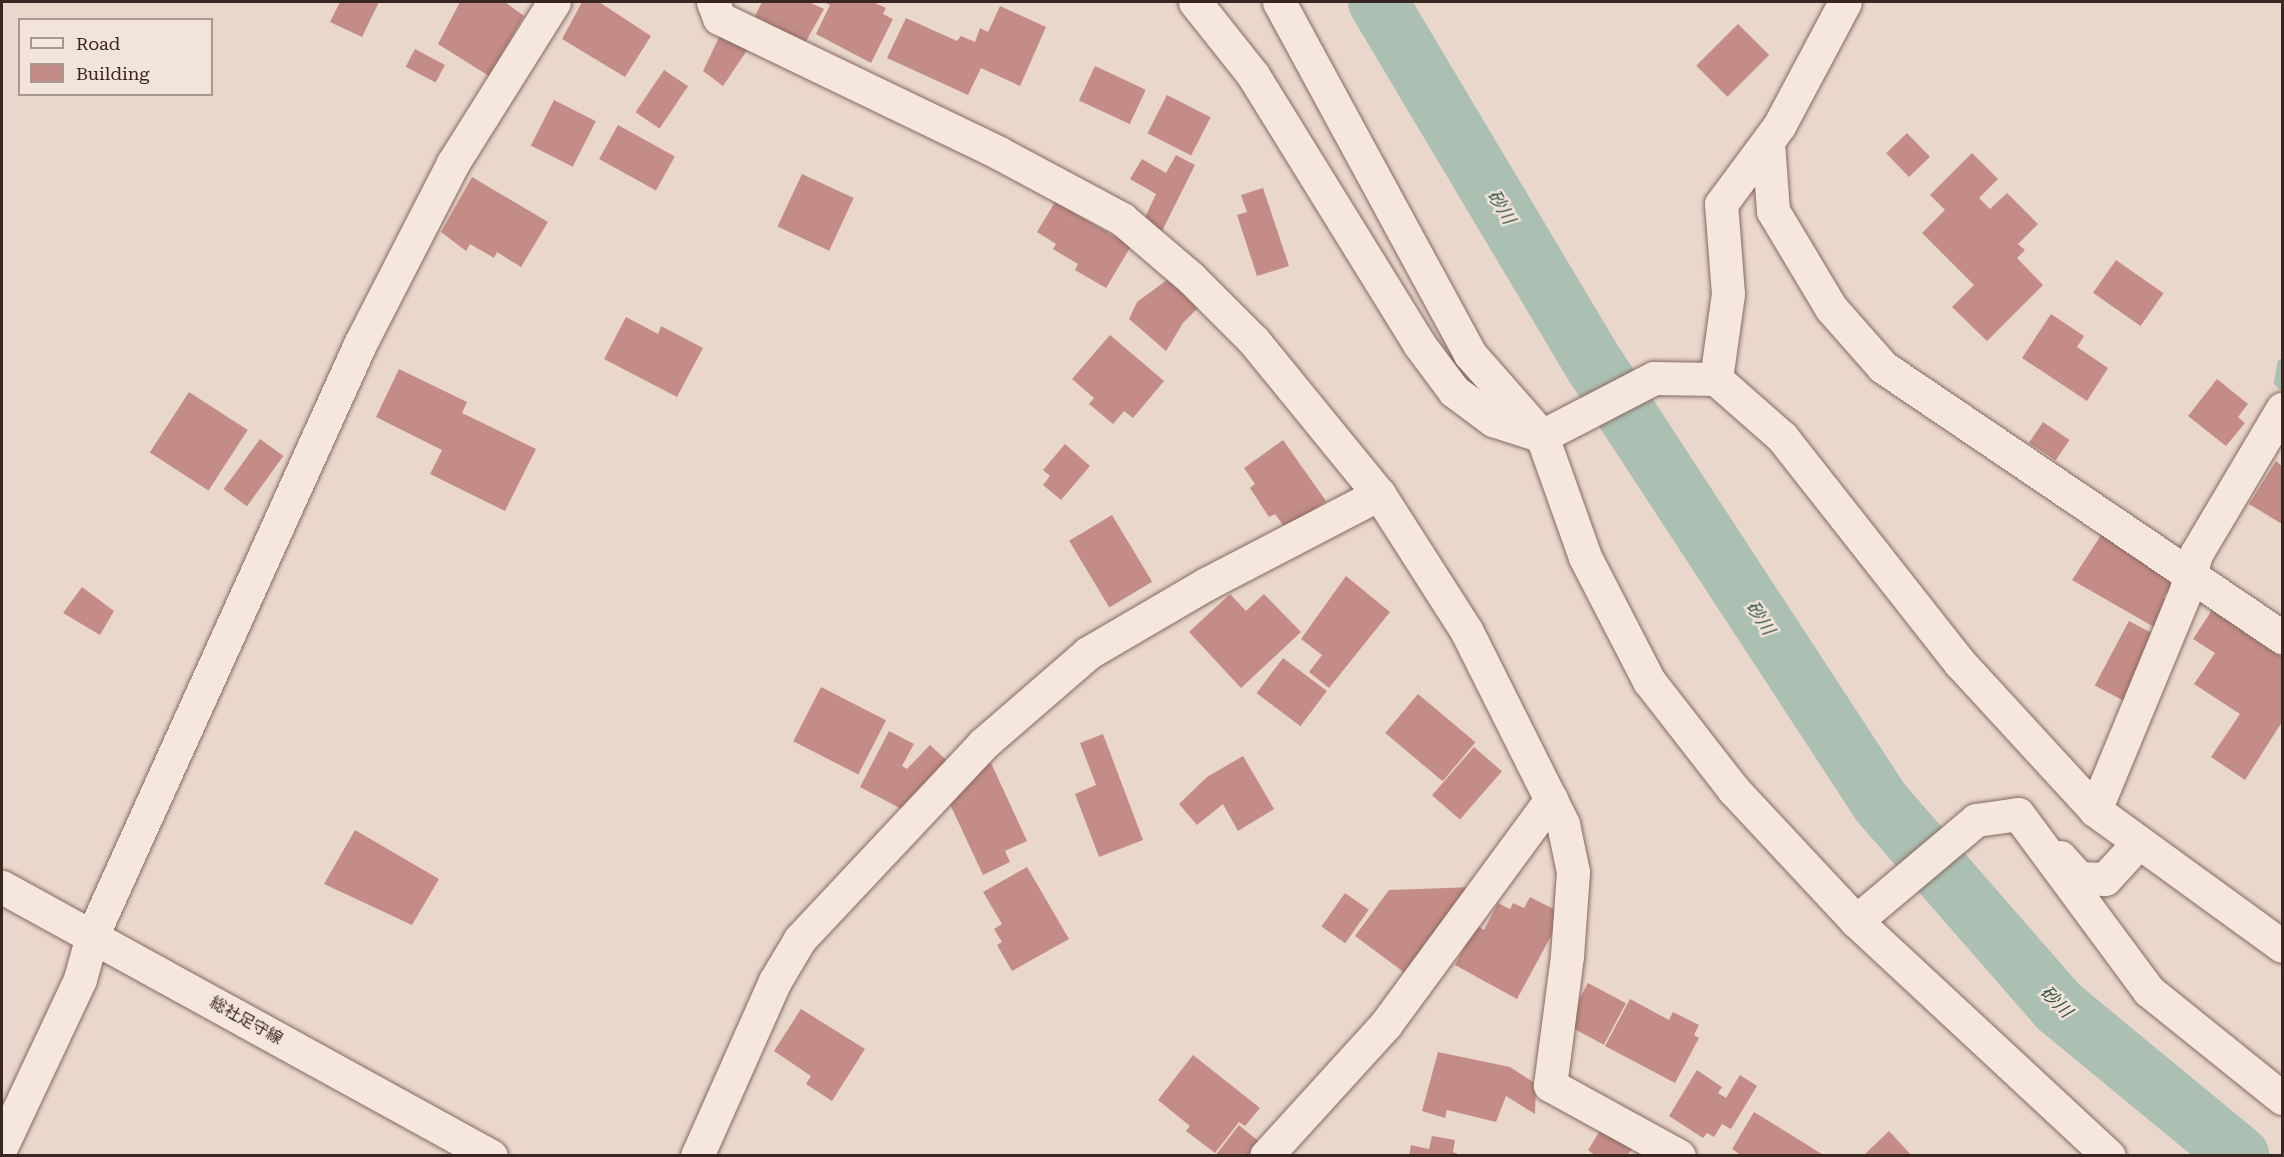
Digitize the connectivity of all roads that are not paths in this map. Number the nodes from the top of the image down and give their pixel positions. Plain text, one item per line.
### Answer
1 (554, 2) edge
2 (713, 2) edge
3 (1196, 2) edge
4 (1279, 2) edge
5 (1845, 2) edge
6 (1768, 143) junction
7 (1716, 379) junction
8 (2283, 410) edge
9 (1554, 431) junction
10 (1379, 494) junction
11 (2191, 573) junction
12 (2283, 637) edge
13 (1551, 799) junction
14 (2095, 810) junction
15 (2018, 814) junction
16 (2138, 843) junction
17 (2, 887) edge
18 (1856, 921) junction
19 (92, 936) junction
20 (2283, 946) edge
21 (2283, 1098) edge
22 (2, 1145) edge
23 (491, 1155) edge
24 (697, 1155) edge
25 (1266, 1155) edge
26 (1679, 1155) edge
27 (2109, 1155) edge

1 - 19 street
2 - 10 street
3 - 9 street
4 - 9 street
5 - 6 street
6 - 7 street
6 - 11 street
7 - 9 street
7 - 14 street
8 - 11 street
9 - 18 street
10 - 13 street
10 - 24 street
11 - 12 street
11 - 14 street
13 - 25 street
13 - 26 street
14 - 16 street
15 - 16 street
15 - 18 street
15 - 21 street
16 - 20 street
17 - 19 street, 総社足守線
18 - 27 street
19 - 22 street
19 - 23 street, 総社足守線

